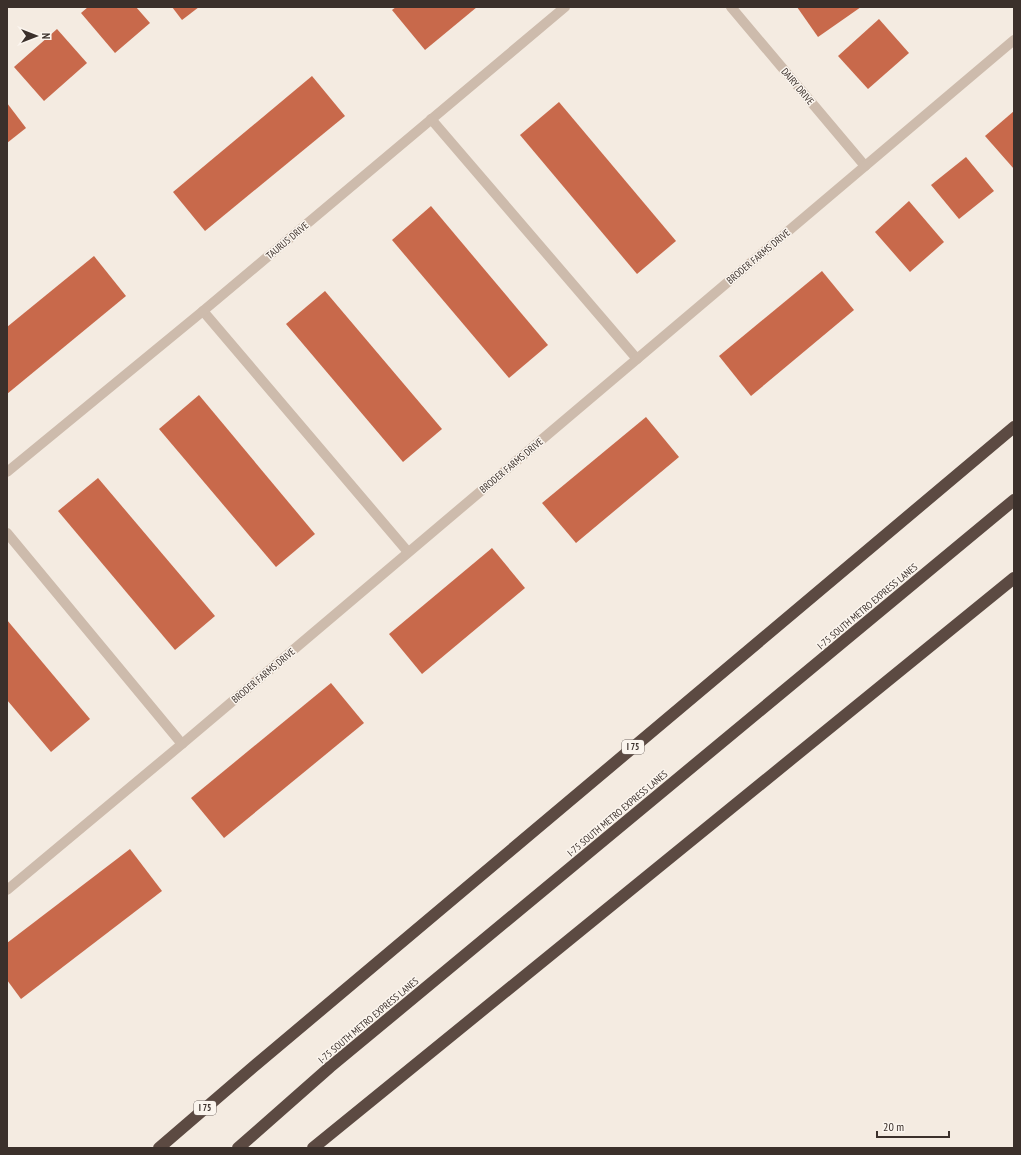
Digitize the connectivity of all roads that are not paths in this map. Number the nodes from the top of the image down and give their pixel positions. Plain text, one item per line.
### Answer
1 (565, 7) edge
2 (731, 7) edge
3 (1014, 40) edge
4 (431, 119) junction
5 (865, 166) junction
6 (203, 311) junction
7 (637, 359) junction
8 (1014, 427) edge
9 (7, 472) edge
10 (1014, 500) edge
11 (7, 533) edge
12 (408, 552) junction
13 (1014, 578) edge
14 (182, 744) junction
15 (7, 890) edge
16 (159, 1148) edge
17 (238, 1148) edge
18 (313, 1148) edge

1 - 4 street, TAURUS DRIVE
2 - 5 street, DAIRY DRIVE
3 - 5 street, BRODER FARMS DRIVE
4 - 6 street, TAURUS DRIVE
4 - 7 street
5 - 7 street, BRODER FARMS DRIVE
6 - 9 street, TAURUS DRIVE
6 - 12 street
7 - 12 street, BRODER FARMS DRIVE
8 - 16 highway, I 75
10 - 17 highway, I-75 SOUTH METRO EXPRESS LANES
11 - 14 street
12 - 14 street, BRODER FARMS DRIVE
13 - 18 highway
14 - 15 street, BRODER FARMS DRIVE

